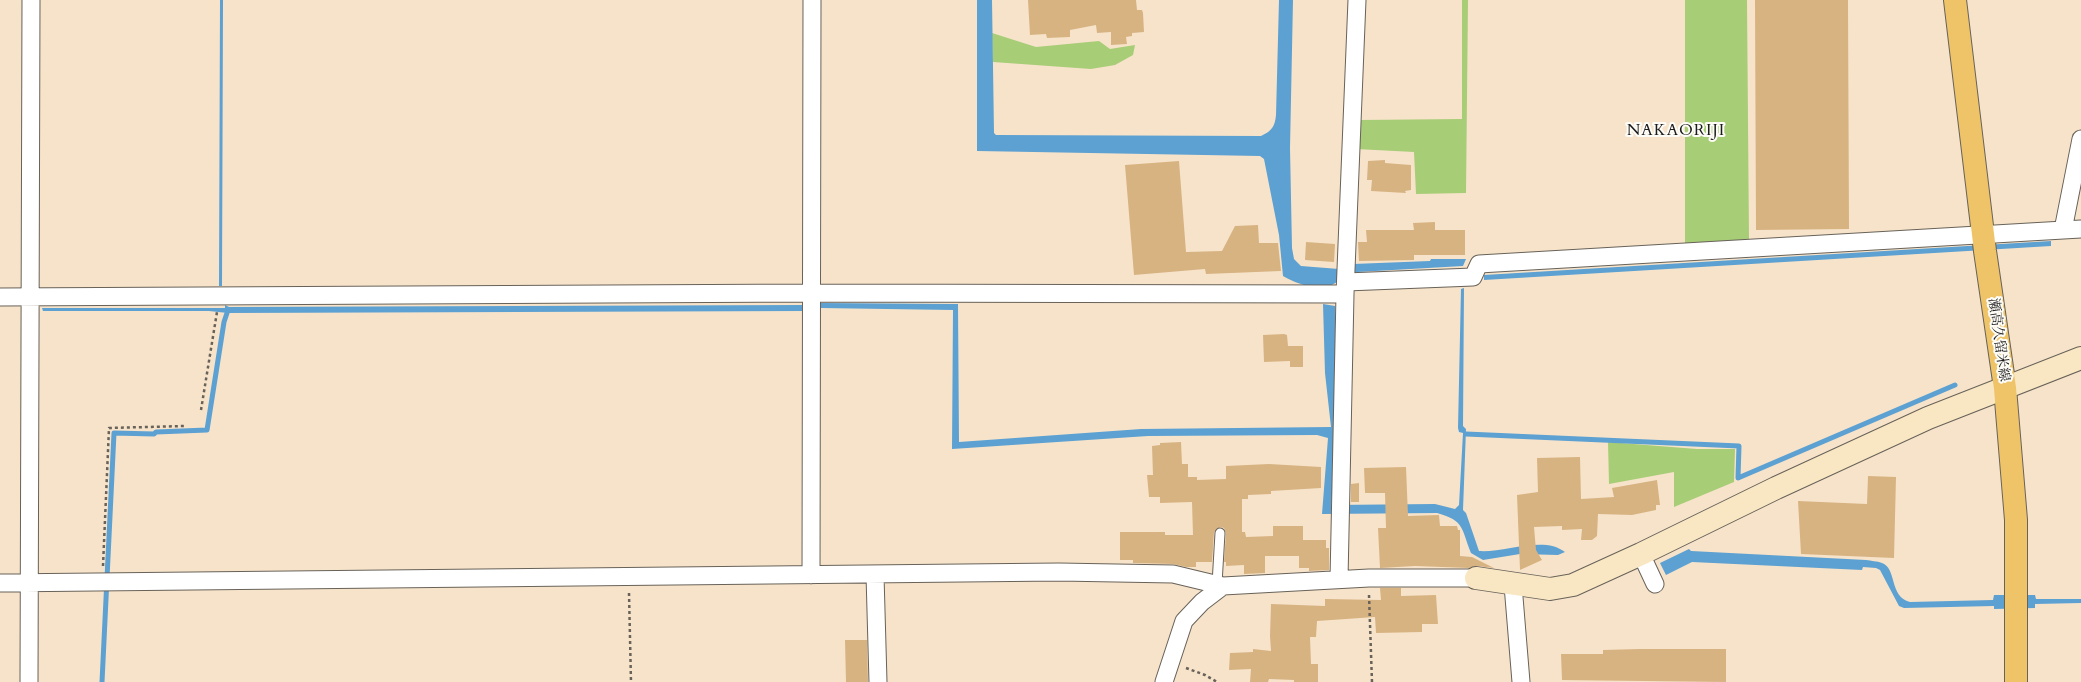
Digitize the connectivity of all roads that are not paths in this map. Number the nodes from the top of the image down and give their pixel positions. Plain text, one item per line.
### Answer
1 (31, 0) edge
2 (812, 0) edge
3 (1357, 0) edge
4 (1954, 0) edge
5 (2081, 139) edge
6 (2081, 229) edge
7 (2063, 230) junction
8 (1984, 243) junction
9 (1346, 288) junction
10 (810, 293) junction
11 (0, 297) edge
12 (30, 297) junction
13 (2081, 358) edge
14 (2005, 388) junction
15 (1220, 533) dead end
16 (1641, 554) junction
17 (811, 575) junction
18 (875, 575) junction
19 (1476, 578) joint
20 (1339, 579) junction
21 (0, 583) edge
22 (29, 583) junction
23 (1655, 584) dead end
24 (1220, 585) junction
25 (1513, 585) junction
26 (29, 682) edge
27 (878, 682) edge
28 (1164, 682) edge
29 (1521, 682) edge
30 (2016, 682) edge

1 - 12 street
2 - 10 street
3 - 9 street
4 - 8 main road, 瀬高久留米線
5 - 7 street
6 - 7 street
7 - 8 street
8 - 9 street
8 - 14 main road, 瀬高久留米線
9 - 10 street
9 - 20 street
10 - 12 street
10 - 17 street
11 - 12 street
12 - 22 street
13 - 14 street
14 - 16 street
14 - 30 main road, 瀬高久留米線
15 - 24 lane
16 - 23 street
16 - 25 street
17 - 18 street
17 - 22 street
18 - 24 street
18 - 27 street
19 - 20 street
19 - 25 street
20 - 24 street
21 - 22 street
22 - 26 street
24 - 28 street
25 - 29 street

